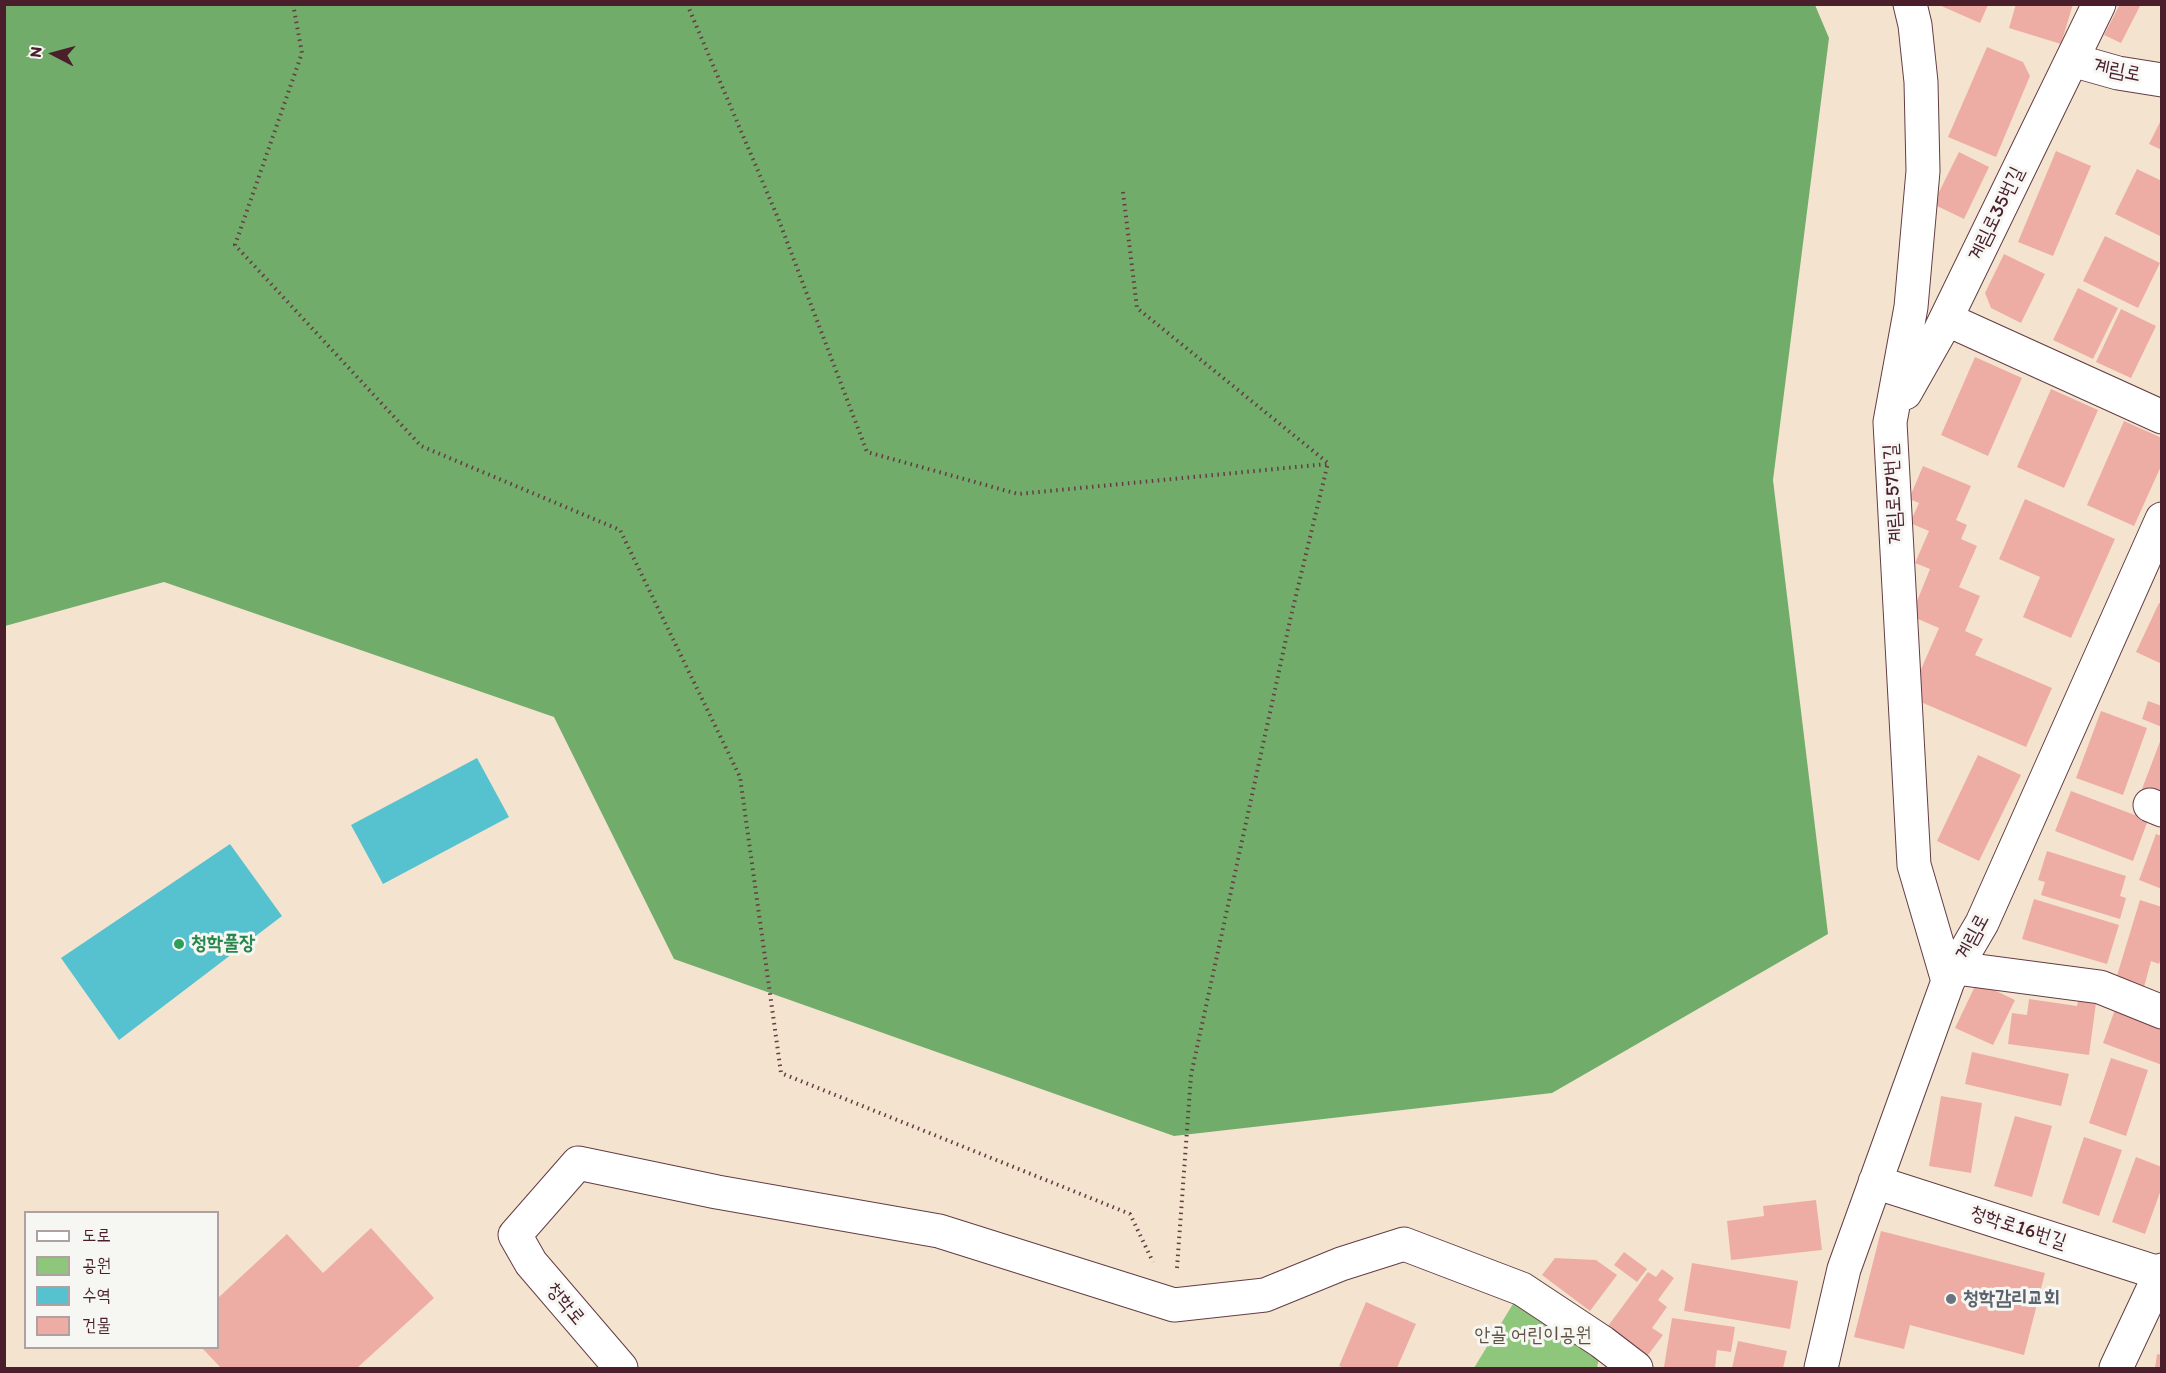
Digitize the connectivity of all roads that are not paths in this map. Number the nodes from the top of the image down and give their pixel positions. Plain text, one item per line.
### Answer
1 (1910, 4) edge
2 (2099, 4) edge
3 (2072, 60) junction
4 (2162, 80) edge
5 (1946, 319) junction
6 (2162, 417) edge
7 (1890, 422) junction
8 (2162, 519) edge
9 (1952, 974) junction
10 (2162, 1012) edge
11 (1875, 1182) junction
12 (2161, 1273) edge
13 (621, 1368) edge
14 (1636, 1368) edge
15 (1821, 1368) edge
16 (2116, 1368) edge

1 - 7 street, 계림로57번길
2 - 3 street, 계림로35번길
3 - 4 street, 계림로
3 - 5 street, 계림로35번길
5 - 6 street
5 - 7 street, 계림로35번길
7 - 9 street, 계림로57번길
8 - 9 street, 계림로
9 - 10 street
9 - 11 street, 계림로
11 - 12 street, 청학로16번길
11 - 15 street, 계림로
12 - 16 street, 청학로16번길
13 - 14 street, 청학로

